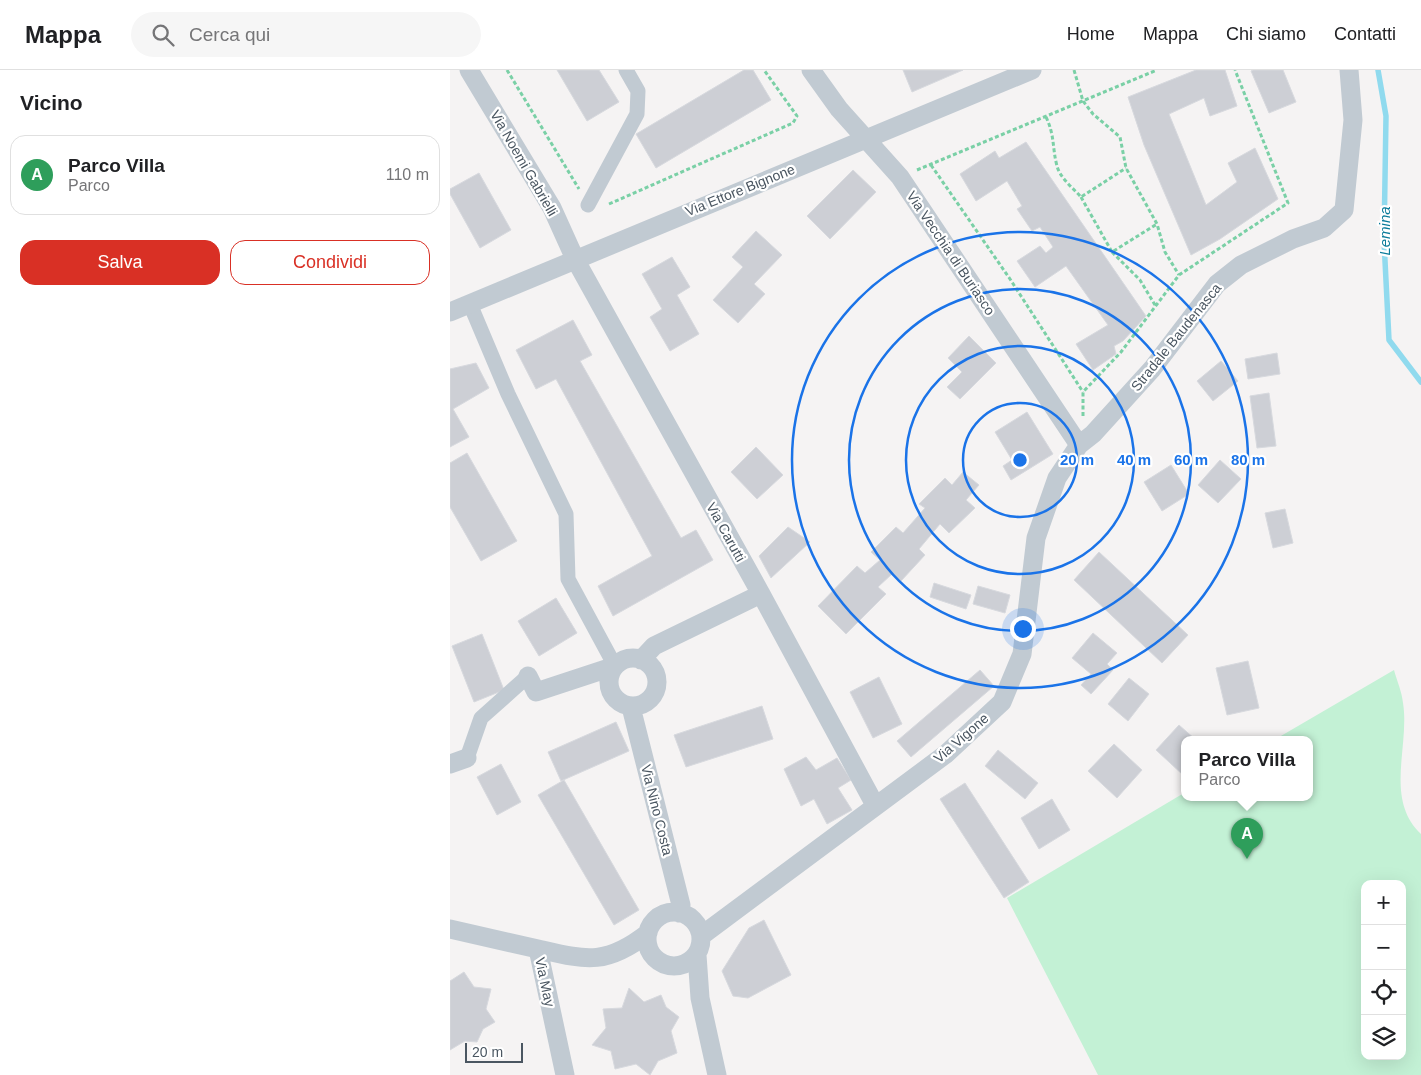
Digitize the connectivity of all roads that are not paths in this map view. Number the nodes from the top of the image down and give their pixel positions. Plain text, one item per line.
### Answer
1 (469, 70) edge
2 (626, 70) edge
3 (811, 70) edge
4 (1032, 70) edge
5 (1349, 70) edge
6 (866, 139) junction
7 (588, 205) road end
8 (575, 260) junction
9 (470, 304) junction
10 (450, 312) edge
11 (1086, 440) junction
12 (761, 594) junction
13 (641, 660) junction
14 (615, 666) junction
15 (528, 676) joint
16 (631, 706) junction
17 (458, 761) edge
18 (875, 805) junction
19 (679, 913) junction
20 (450, 929) edge
21 (701, 936) junction
22 (642, 943) junction
23 (538, 948) junction
24 (697, 955) junction
25 (676, 966) junction
26 (700, 998) junction
27 (565, 1075) edge
28 (717, 1075) edge

1 - 8 street, Via Noemi Gabrielli
2 - 7 street
3 - 6 street, Via Vecchia di Buriasco
4 - 6 street, Via Ettore Bignone
5 - 11 street, Stradale Baudenasca
6 - 8 street, Via Ettore Bignone
6 - 11 street, Via Vecchia di Buriasco
8 - 9 street, Via Ettore Bignone
8 - 12 street, Via Carutti
9 - 10 street, Via Ettore Bignone
9 - 14 street
11 - 18 street, Via Vigone
12 - 13 street
12 - 18 street, Via Carutti
13 - 14 street
13 - 16 street
14 - 15 street
14 - 16 street
15 - 17 street
16 - 19 street, Via Nino Costa
18 - 21 street, Via Vigone
19 - 21 street
19 - 22 street
20 - 23 street, Via May
21 - 24 street
22 - 23 street
22 - 25 street
23 - 27 street, Via May
24 - 25 street
24 - 26 street
25 - 26 street
26 - 28 street

